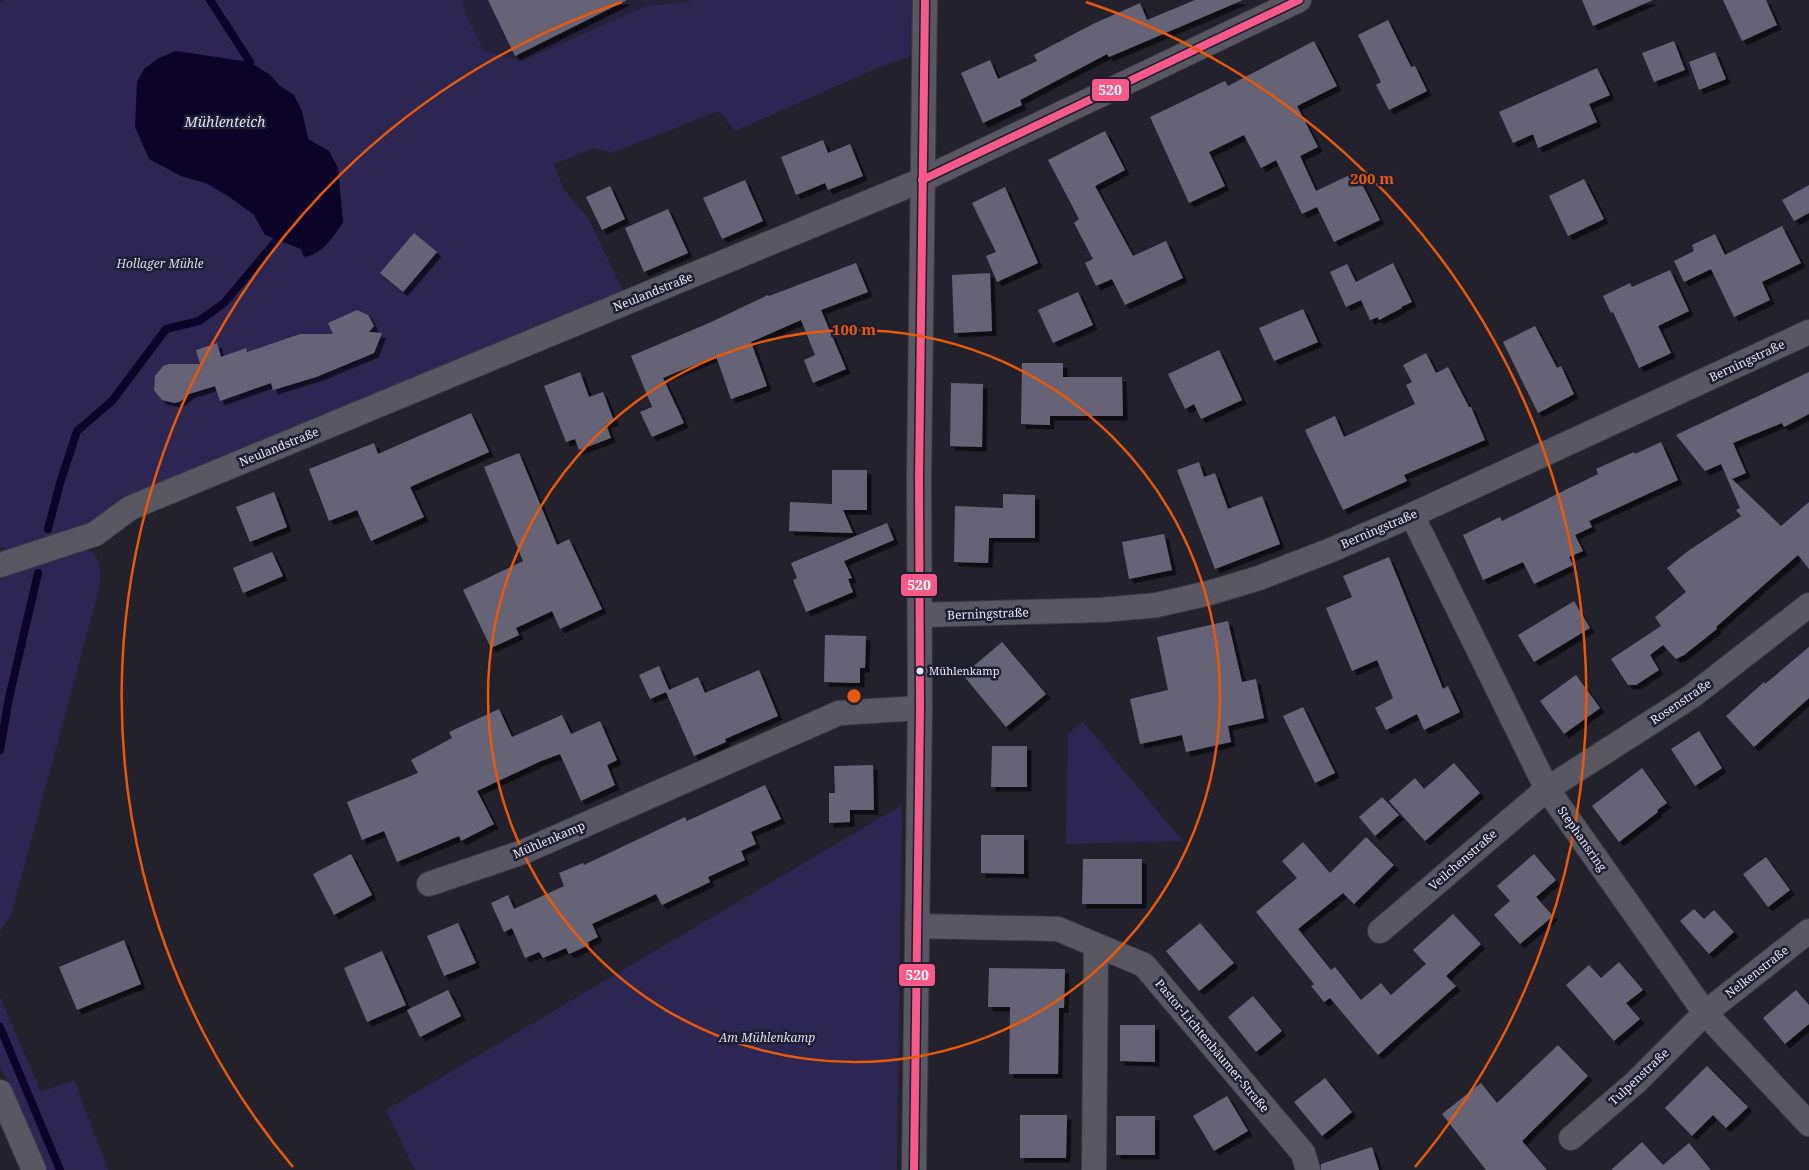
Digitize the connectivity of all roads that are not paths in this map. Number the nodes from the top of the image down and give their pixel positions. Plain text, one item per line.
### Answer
1 (925, 0) edge
2 (1299, 0) edge
3 (922, 180) junction
4 (1809, 332) edge
5 (1412, 515) junction
6 (0, 565) edge
7 (1809, 605) edge
8 (920, 615) junction
9 (920, 708) junction
10 (1546, 789) junction
11 (429, 884) dead end
12 (917, 926) junction
13 (1380, 931) dead end
14 (1809, 931) edge
15 (1096, 946) junction
16 (1705, 1014) junction
17 (0, 1092) edge
18 (1809, 1124) edge
19 (1571, 1138) dead end
20 (34, 1170) edge
21 (914, 1170) edge
22 (1094, 1170) edge
23 (1308, 1170) edge

1 - 3 street
2 - 3 street, Neulandstraße
3 - 6 street, Neulandstraße
3 - 8 street
4 - 5 street, Berningstraße
5 - 8 street, Berningstraße
5 - 10 street, Stephansring
7 - 10 street, Rosenstraße
8 - 9 street
9 - 11 street, Mühlenkamp
9 - 12 street
10 - 13 street, Veilchenstraße
10 - 16 street, Stephansring
12 - 15 street, Pastor-Lichtenbäumer-Straße
12 - 21 street
14 - 16 street, Nelkenstraße
15 - 22 street
15 - 23 street, Pastor-Lichtenbäumer-Straße
16 - 18 street, Stephansring
16 - 19 street, Tulpenstraße
17 - 20 street

